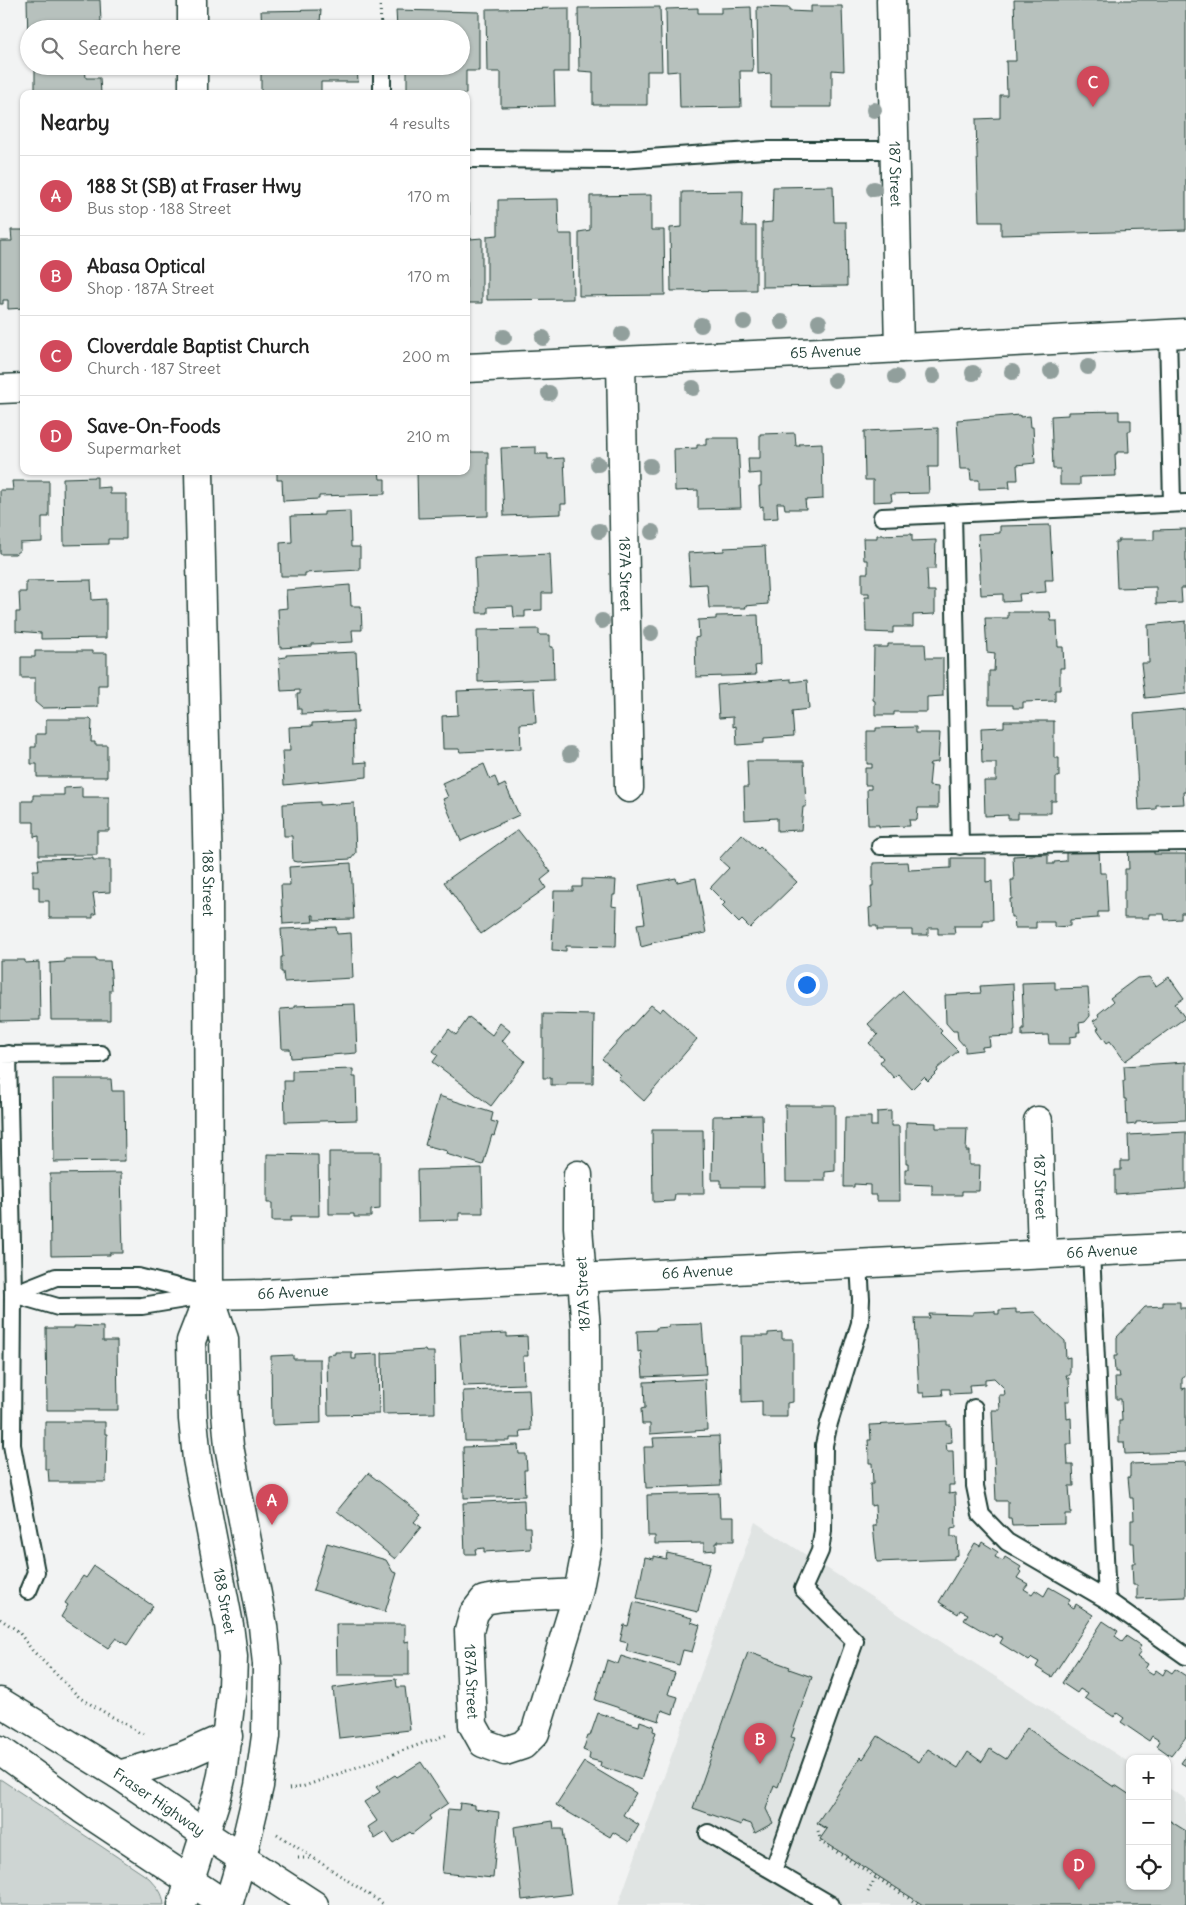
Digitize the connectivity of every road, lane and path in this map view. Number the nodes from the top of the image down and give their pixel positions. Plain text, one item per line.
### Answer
1 (192, 0) edge
2 (891, 0) edge
3 (380, 1) edge
4 (192, 20) edge
5 (381, 20) edge
6 (193, 75) edge
7 (382, 75) edge
8 (193, 90) edge
9 (382, 90) edge
10 (895, 150) junction
11 (470, 159) edge
12 (1177, 333) edge
13 (899, 348) junction
14 (621, 362) junction
15 (470, 368) edge
16 (20, 388) edge
17 (0, 389) edge
18 (199, 475) edge
19 (1179, 503) edge
20 (953, 513) junction
21 (882, 517) dead end
22 (629, 788) dead end
23 (1186, 842) edge
24 (880, 846) dead end
25 (960, 846) junction
26 (101, 1054) dead end
27 (4, 1055) edge
28 (1038, 1121) dead end
29 (578, 1176) dead end
30 (1186, 1248) edge
31 (1091, 1251) junction
32 (1042, 1253) junction
33 (859, 1263) junction
34 (583, 1278) junction
35 (13, 1294) junction
36 (208, 1295) junction
37 (974, 1408) dead end
38 (28, 1590) dead end
39 (578, 1593) junction
40 (1107, 1600) junction
41 (0, 1619) edge
42 (1186, 1656) edge
43 (0, 1702) edge
44 (446, 1734) dead end
45 (153, 1736) dead end
46 (228, 1736) junction
47 (0, 1750) edge
48 (119, 1775) junction
49 (287, 1789) dead end
50 (270, 1830) dead end
51 (818, 1831) dead end
52 (708, 1833) dead end
53 (205, 1834) junction
54 (242, 1858) junction
55 (773, 1871) junction
56 (876, 1877) junction
57 (868, 1892) dead end
58 (186, 1893) edge
59 (227, 1905) edge
60 (314, 1905) edge
61 (384, 1905) edge
62 (831, 1905) edge
63 (919, 1905) edge

1 - 4 street
2 - 10 street, 187 Street
3 - 5 path
6 - 8 street
7 - 9 lane
10 - 11 lane
10 - 13 street, 187 Street
12 - 13 street, 65 Avenue
12 - 19 lane
13 - 14 street, 65 Avenue
14 - 15 street, 65 Avenue
14 - 22 street, 187A Street
16 - 17 street
18 - 36 street, 188 Street
19 - 20 lane
20 - 21 lane
20 - 25 lane
23 - 25 lane
24 - 25 lane
26 - 27 lane
27 - 35 lane
28 - 32 street, 187 Street
29 - 34 street, 187A Street
30 - 31 street, 66 Avenue
31 - 32 street, 66 Avenue
31 - 40 lane
32 - 33 street, 66 Avenue
33 - 34 street, 66 Avenue
33 - 55 lane
34 - 36 street, 66 Avenue
34 - 39 street, 187A Street
35 - 36 lane
35 - 36 lane
35 - 38 lane
36 - 46 street, 188 Street
36 - 54 street, 188 Street
37 - 40 lane
39 - 39 street, 187A Street
40 - 42 lane
41 - 45 path
43 - 48 street, Fraser Highway
44 - 49 path
46 - 48 street
46 - 53 street, 188 Street
47 - 58 street
48 - 53 street, Fraser Highway
50 - 61 path
51 - 56 path
52 - 55 lane
53 - 54 street, Fraser Highway
53 - 58 street, 188 Street
54 - 59 street, 188 Street
54 - 60 street, Fraser Highway
55 - 62 lane
56 - 57 path
56 - 63 path
58 - 59 street

